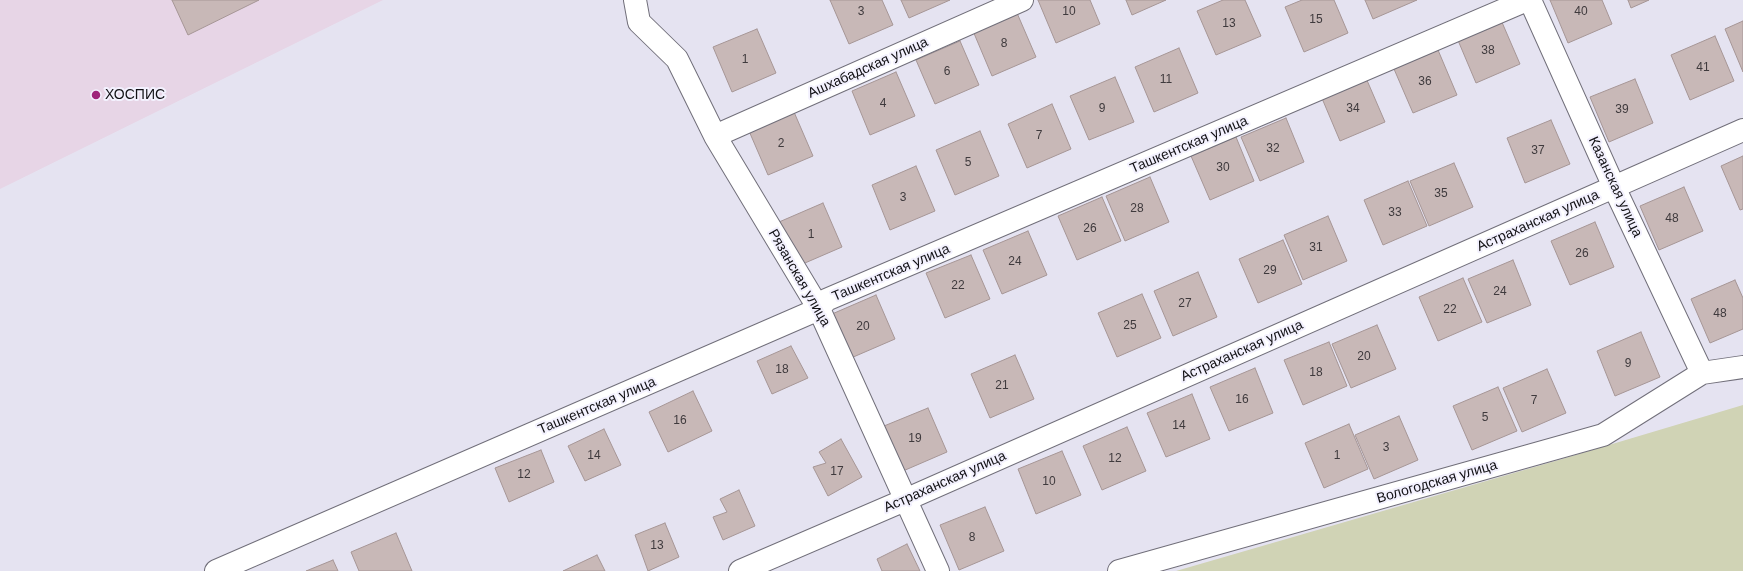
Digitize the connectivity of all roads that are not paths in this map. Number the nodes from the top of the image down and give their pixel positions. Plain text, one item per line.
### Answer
1 (635, 0) edge
2 (1022, 0) edge
3 (1528, 0) edge
4 (1743, 130) edge
5 (715, 136) junction
6 (1614, 187) junction
7 (819, 309) junction
8 (1743, 367) edge
9 (1702, 373) junction
10 (905, 500) junction
11 (216, 571) edge
12 (740, 571) edge
13 (938, 571) edge
14 (1119, 571) edge

1 - 5 street, Рязанская улица
2 - 5 street, Ашхабадская улица
3 - 6 street, Казанская улица
3 - 7 street, Ташкентская улица
4 - 6 street, Астраханская улица
5 - 7 street, Рязанская улица
6 - 9 street, Казанская улица
6 - 10 street, Астраханская улица
7 - 10 street, Рязанская улица
7 - 11 street, Ташкентская улица
8 - 9 street, Вологодская улица
9 - 14 street, Вологодская улица
10 - 12 street, Астраханская улица
10 - 13 street, Рязанская улица

